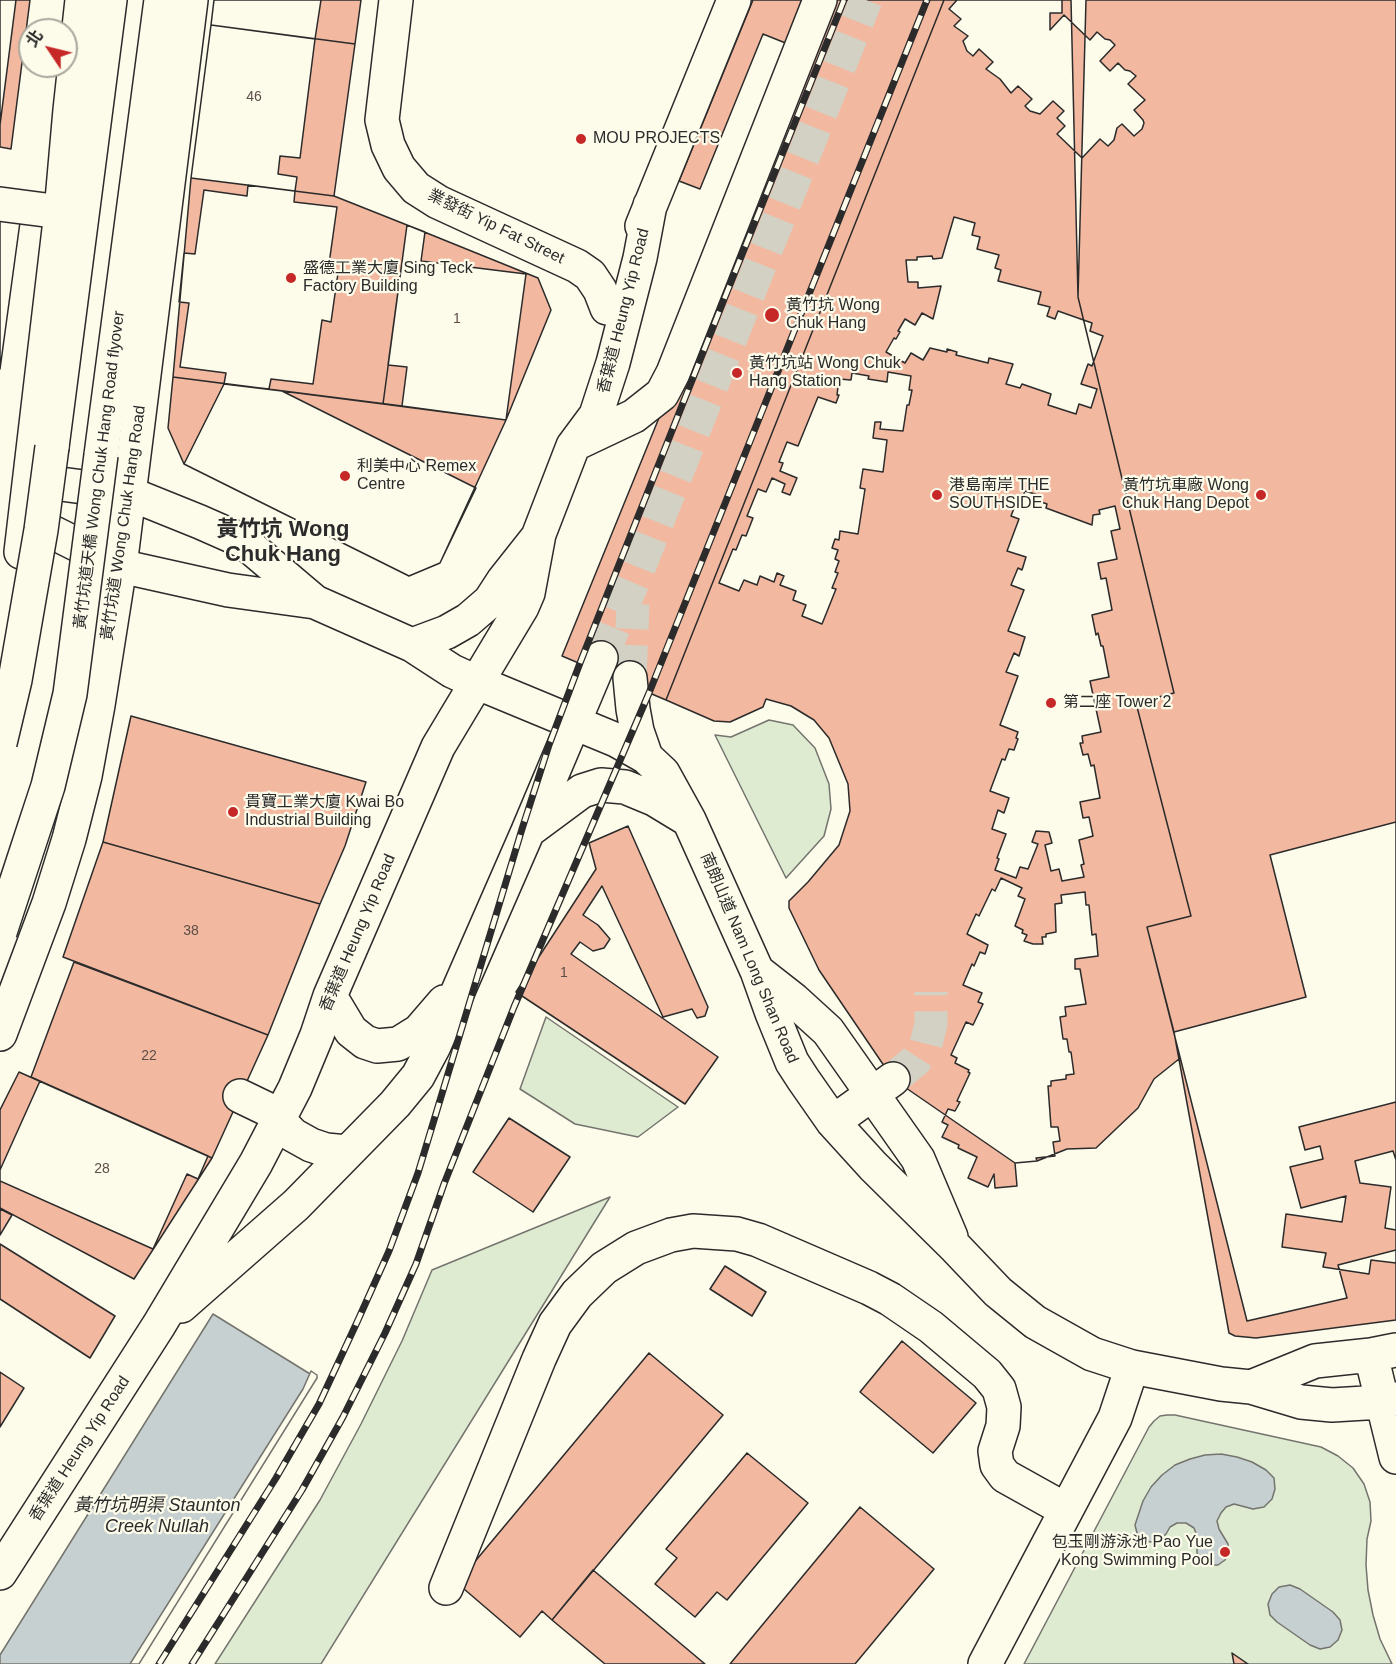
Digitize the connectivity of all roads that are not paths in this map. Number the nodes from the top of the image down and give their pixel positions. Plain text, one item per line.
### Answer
1 (82, 0) edge
2 (110, 0) edge
3 (161, 0) edge
4 (191, 0) edge
5 (396, 0) edge
6 (734, 0) edge
7 (820, 0) edge
8 (0, 204) edge
9 (650, 205) junction
10 (61, 212) junction
11 (607, 308) junction
12 (573, 446) junction
13 (31, 480) junction
14 (128, 493) junction
15 (26, 519) junction
16 (539, 534) junction
17 (120, 566) junction
18 (315, 602) junction
19 (412, 645) junction
20 (601, 658) tunnel mouth
21 (630, 678) tunnel mouth
22 (476, 682) junction
23 (0, 700) edge
24 (574, 723) junction
25 (0, 743) edge
26 (646, 757) junction
27 (689, 820) junction
28 (528, 831) junction
29 (0, 932) edge
30 (757, 971) junction
31 (461, 983) junction
32 (330, 996) junction
33 (0, 1034) edge
34 (882, 1086) junction
35 (240, 1096) dead end
36 (279, 1120) junction
37 (833, 1122) junction
38 (347, 1152) junction
39 (956, 1248) junction
40 (159, 1325) junction
41 (1383, 1352) edge
42 (1132, 1366) junction
43 (1251, 1387) junction
44 (1389, 1400) edge
45 (1396, 1457) edge
46 (1066, 1509) junction
47 (0, 1573) edge
48 (446, 1588) dead end
49 (985, 1664) edge

1 - 10 main road
2 - 25 main road, bridge
3 - 29 main road, 黃竹坑道天橋 Wong Chuk Hang Road flyover, bridge
4 - 14 main road, 黃竹坑道 Wong Chuk Hang Road
5 - 11 main road, 業發街 Yip Fat Street
6 - 9 main road, 香葉道 Heung Yip Road
7 - 12 main road
8 - 10 main road
9 - 11 main road, 香葉道 Heung Yip Road
9 - 12 main road, 香葉道 Heung Yip Road
10 - 13 main road
11 - 12 main road, 香葉道 Heung Yip Road
12 - 16 main road, 香葉道 Heung Yip Road
13 - 14 main road, 南朗山道 Nam Long Shan Road
13 - 15 main road
14 - 17 main road, 黃竹坑道 Wong Chuk Hang Road
14 - 18 main road, 南朗山道 Nam Long Shan Road
15 - 17 main road, 南朗山道 Nam Long Shan Road
15 - 23 main road
16 - 19 main road, 香葉道 Heung Yip Road
16 - 22 main road, 香葉道 Heung Yip Road
17 - 18 main road, 南朗山道 Nam Long Shan Road
17 - 33 main road, 黃竹坑道 Wong Chuk Hang Road
18 - 19 main road, 南朗山道 Nam Long Shan Road
19 - 22 main road, 南朗山道 Nam Long Shan Road
20 - 24 main road, 香葉道 Heung Yip Road
21 - 26 main road
22 - 24 main road, 南朗山道 Nam Long Shan Road
22 - 32 main road, 香葉道 Heung Yip Road
24 - 26 main road, 南朗山道 Nam Long Shan Road
24 - 28 main road, 香葉道 Heung Yip Road
26 - 27 main road, 南朗山道 Nam Long Shan Road
27 - 28 main road
27 - 30 main road, 南朗山道 Nam Long Shan Road
28 - 31 main road, 香葉道 Heung Yip Road
30 - 34 main road
30 - 37 main road, 南朗山道 Nam Long Shan Road
31 - 32 main road
31 - 38 main road, 香葉道 Heung Yip Road
32 - 36 main road, 香葉道 Heung Yip Road
34 - 37 main road
34 - 39 main road
35 - 36 main road
36 - 38 main road
36 - 40 main road, 香葉道 Heung Yip Road
37 - 39 main road, 南朗山道 Nam Long Shan Road
38 - 40 main road, 香葉道 Heung Yip Road
39 - 42 main road, 南朗山道 Nam Long Shan Road
40 - 47 main road, 香葉道 Heung Yip Road
41 - 43 main road
41 - 44 main road
42 - 43 main road, 南朗山道 Nam Long Shan Road
42 - 46 main road
43 - 44 main road, 南朗山道 Nam Long Shan Road
44 - 45 main road
46 - 48 main road
46 - 49 main road

